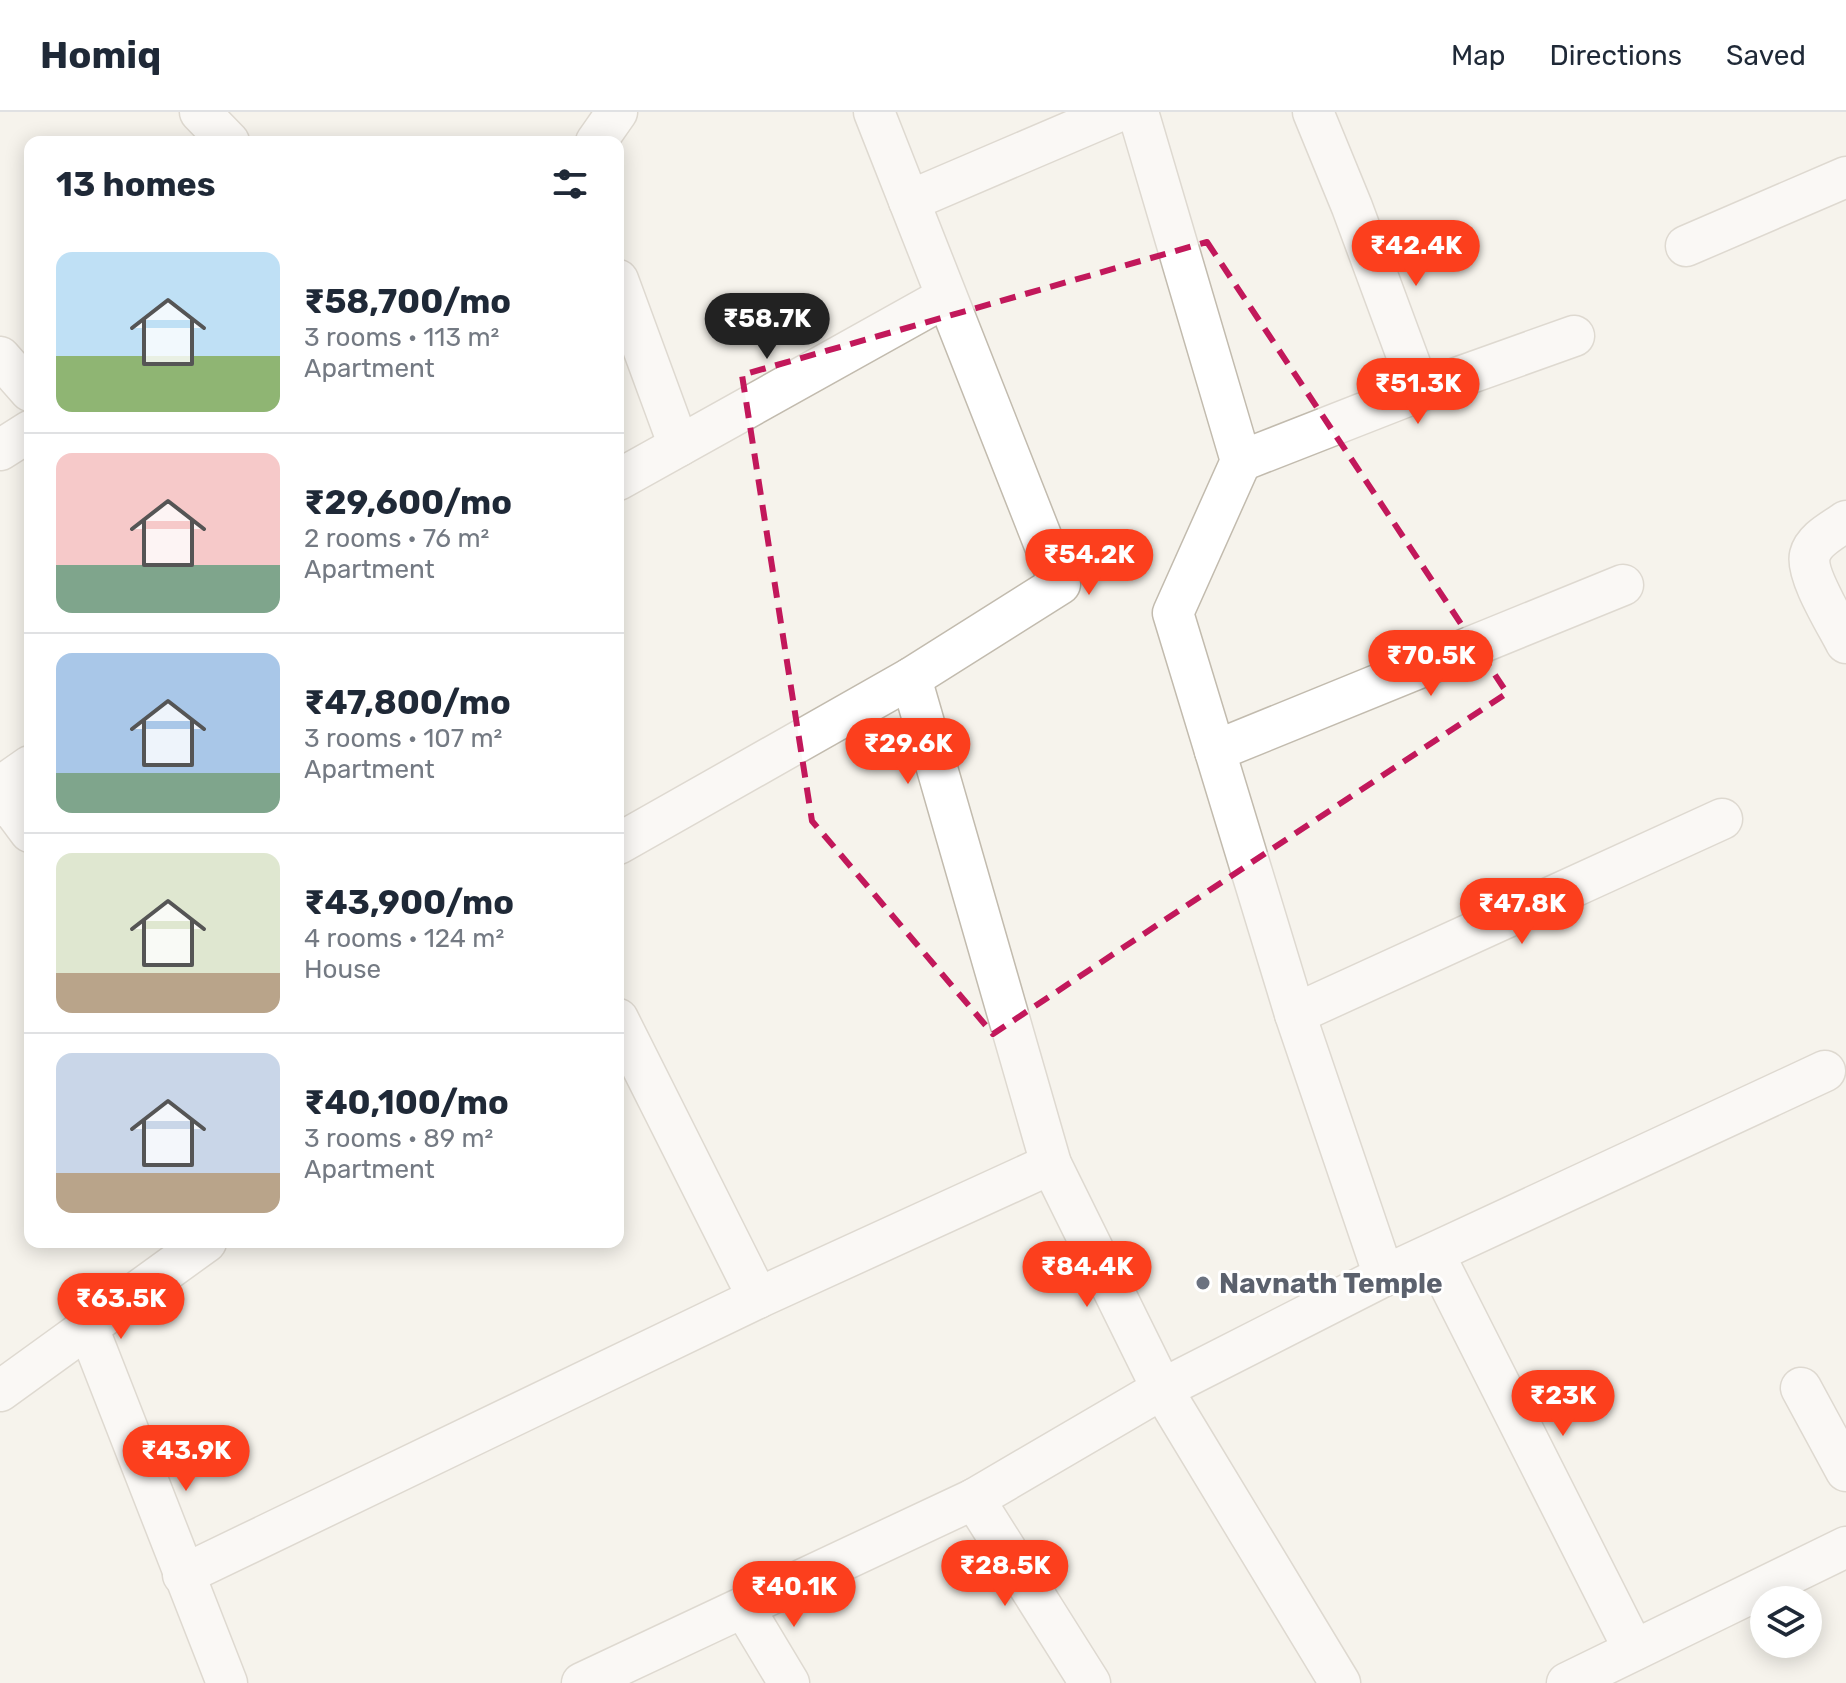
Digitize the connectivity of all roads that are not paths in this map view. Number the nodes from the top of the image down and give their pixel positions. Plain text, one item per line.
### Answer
1 (200, 112) edge
2 (617, 112) edge
3 (874, 112) edge
4 (1117, 112) edge
5 (1138, 112) edge
6 (1313, 112) edge
7 (223, 136) edge
8 (600, 136) edge
9 (1846, 177) edge
10 (909, 201) junction
11 (1686, 246) dead end
12 (624, 296) edge
13 (946, 297) junction
14 (1574, 336) dead end
15 (0, 357) edge
16 (24, 384) edge
17 (1420, 391) junction
18 (24, 435) edge
19 (679, 446) junction
20 (0, 450) edge
21 (1241, 461) junction
22 (624, 477) edge
23 (1846, 521) edge
24 (1623, 585) dead end
25 (1846, 643) edge
26 (911, 678) junction
27 (1215, 751) junction
28 (24, 771) edge
29 (0, 789) edge
30 (1722, 819) dead end
31 (24, 823) edge
32 (624, 841) edge
33 (1295, 1014) junction
34 (624, 1033) edge
35 (1825, 1071) dead end
36 (1051, 1164) junction
37 (197, 1248) edge
38 (1434, 1254) junction
39 (1384, 1276) junction
40 (758, 1298) junction
41 (87, 1325) junction
42 (1801, 1388) dead end
43 (1162, 1389) junction
44 (0, 1391) edge
45 (1846, 1471) edge
46 (974, 1499) junction
47 (1846, 1547) edge
48 (183, 1575) junction
49 (744, 1608) junction
50 (1634, 1650) junction
51 (227, 1683) edge
52 (582, 1683) edge
53 (789, 1683) edge
54 (1090, 1683) edge
55 (1340, 1683) edge
56 (1567, 1683) edge

1 - 7 street
2 - 8 street
3 - 10 street
4 - 10 street
5 - 21 street
6 - 17 street
9 - 11 street
10 - 13 street
12 - 19 street
13 - 19 street
13 - 26 street
14 - 17 street
15 - 16 street
17 - 21 street
18 - 20 street
19 - 22 street
21 - 27 street
23 - 25 street
24 - 27 street
26 - 32 street
26 - 36 street
27 - 33 street
28 - 29 street
29 - 31 street
30 - 33 street
33 - 39 street
34 - 40 street
35 - 38 street
36 - 40 street
36 - 43 street
37 - 41 street
38 - 39 street
38 - 50 street
39 - 43 street
40 - 48 street
41 - 44 street
41 - 48 street
42 - 45 street
43 - 46 street
43 - 55 street
46 - 49 street
46 - 54 street
47 - 50 street
48 - 51 street
49 - 52 street
49 - 53 street
50 - 56 street

